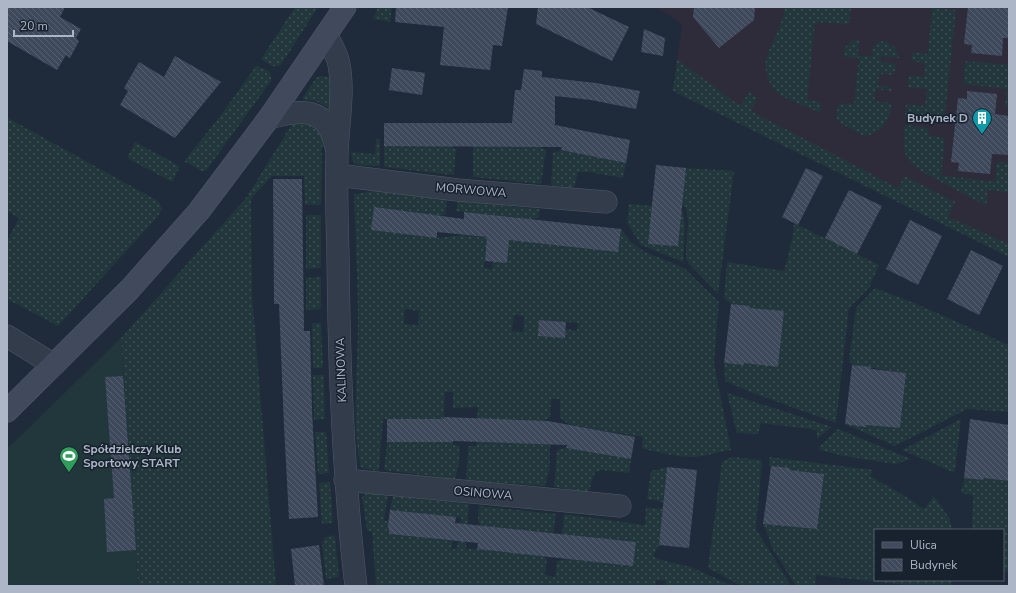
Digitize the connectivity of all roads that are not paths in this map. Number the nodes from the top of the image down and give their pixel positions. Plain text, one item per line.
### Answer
1 (345, 7) edge
2 (326, 35) junction
3 (269, 118) junction
4 (337, 153) junction
5 (337, 175) junction
6 (606, 202) dead end
7 (7, 336) edge
8 (54, 365) junction
9 (7, 411) edge
10 (346, 480) junction
11 (620, 506) dead end
12 (356, 586) edge

1 - 2 street
2 - 3 street
2 - 4 street, KALINOWA
3 - 4 street, KALINOWA
3 - 8 street
4 - 5 street, KALINOWA
5 - 6 street, MORWOWA
5 - 10 street, KALINOWA
7 - 8 street
8 - 9 street
10 - 11 street, OSINOWA
10 - 12 street, KALINOWA

